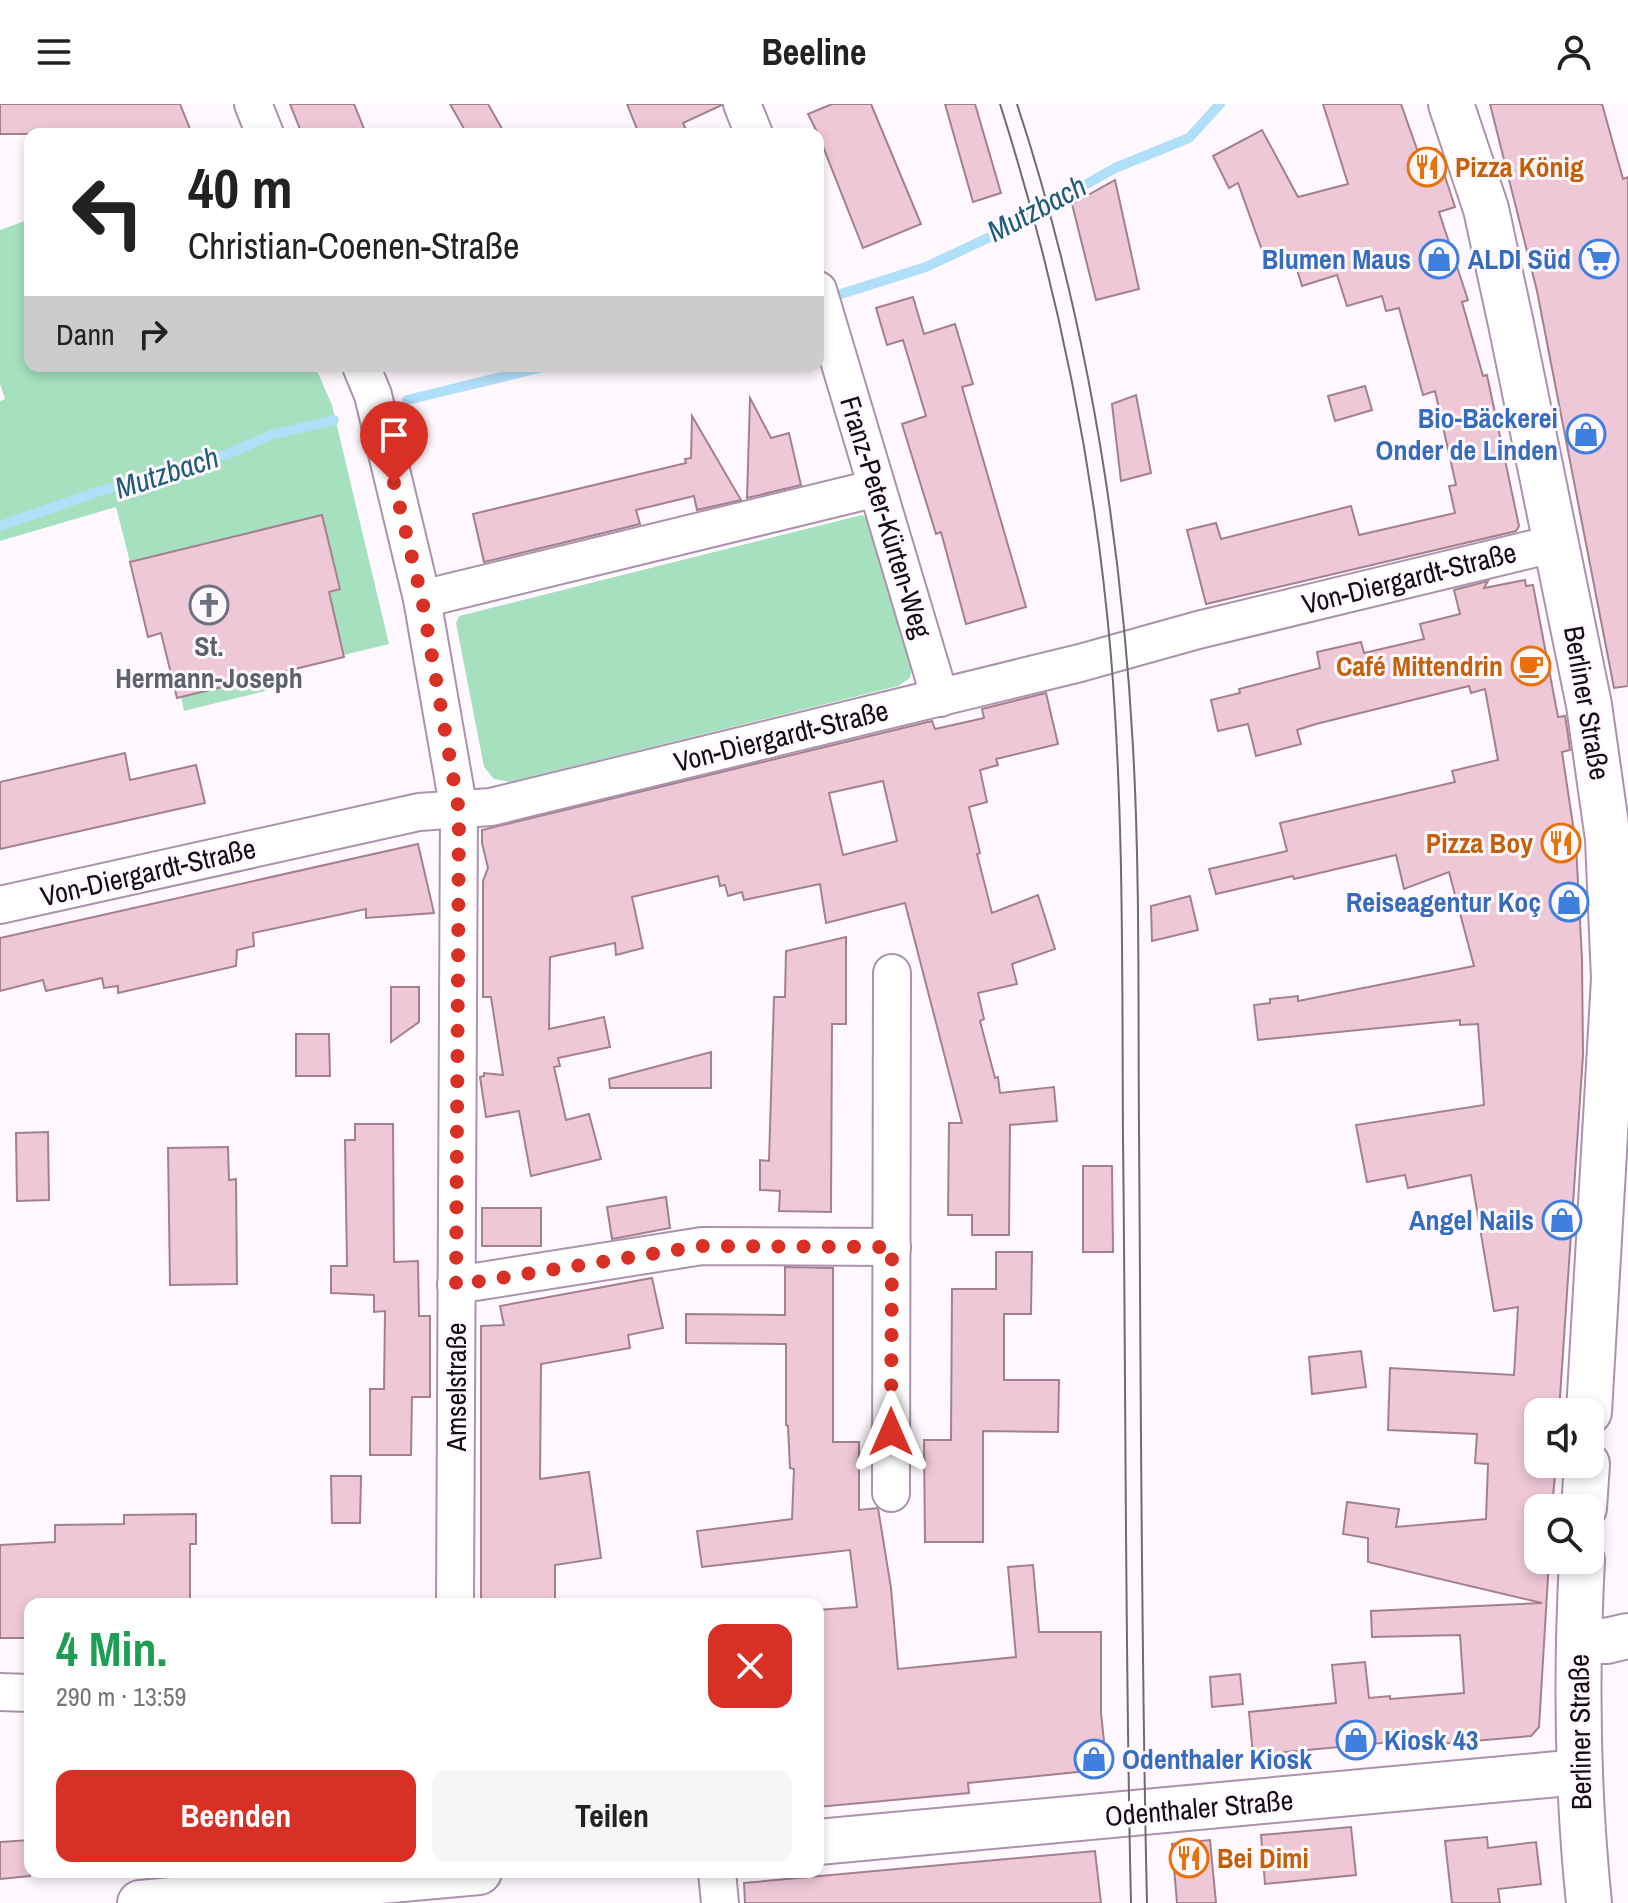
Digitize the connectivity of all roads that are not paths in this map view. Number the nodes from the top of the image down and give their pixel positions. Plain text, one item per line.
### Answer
1 (253, 104) edge
2 (742, 104) edge
3 (1451, 104) edge
4 (263, 128) edge
5 (752, 128) edge
6 (824, 309) edge
7 (372, 395) edge
8 (877, 488) junction
9 (1557, 543) junction
10 (422, 599) junction
11 (940, 698) junction
12 (459, 811) junction
13 (0, 905) edge
14 (892, 973) dead end
15 (892, 1247) junction
16 (456, 1285) junction
17 (1590, 1398) edge
18 (891, 1493) dead end
19 (1581, 1574) edge
20 (455, 1598) edge
21 (1628, 1636) edge
22 (1579, 1640) junction
23 (0, 1692) edge
24 (24, 1693) edge
25 (1579, 1772) junction
26 (824, 1841) edge
27 (412, 1878) edge
28 (718, 1878) edge
29 (140, 1903) edge
30 (720, 1903) edge
31 (1589, 1903) edge

1 - 4 street
2 - 5 street
3 - 9 main road, Berliner Straße
6 - 8 street, Franz-Peter-Kürten-Weg
7 - 10 street, Amselstraße
8 - 10 street
8 - 11 street, Franz-Peter-Kürten-Weg
9 - 11 street, Von-Diergardt-Straße
9 - 17 main road, Berliner Straße
10 - 12 street, Amselstraße
11 - 12 street, Von-Diergardt-Straße
12 - 13 street, Von-Diergardt-Straße
12 - 16 street, Amselstraße
14 - 15 street
15 - 16 street
15 - 18 street
16 - 20 street, Amselstraße
19 - 22 main road, Berliner Straße
21 - 22 main road
22 - 25 main road, Berliner Straße
23 - 24 street
25 - 26 main road, Odenthaler Straße
25 - 31 main road, Berliner Straße
27 - 29 main road
28 - 30 street

